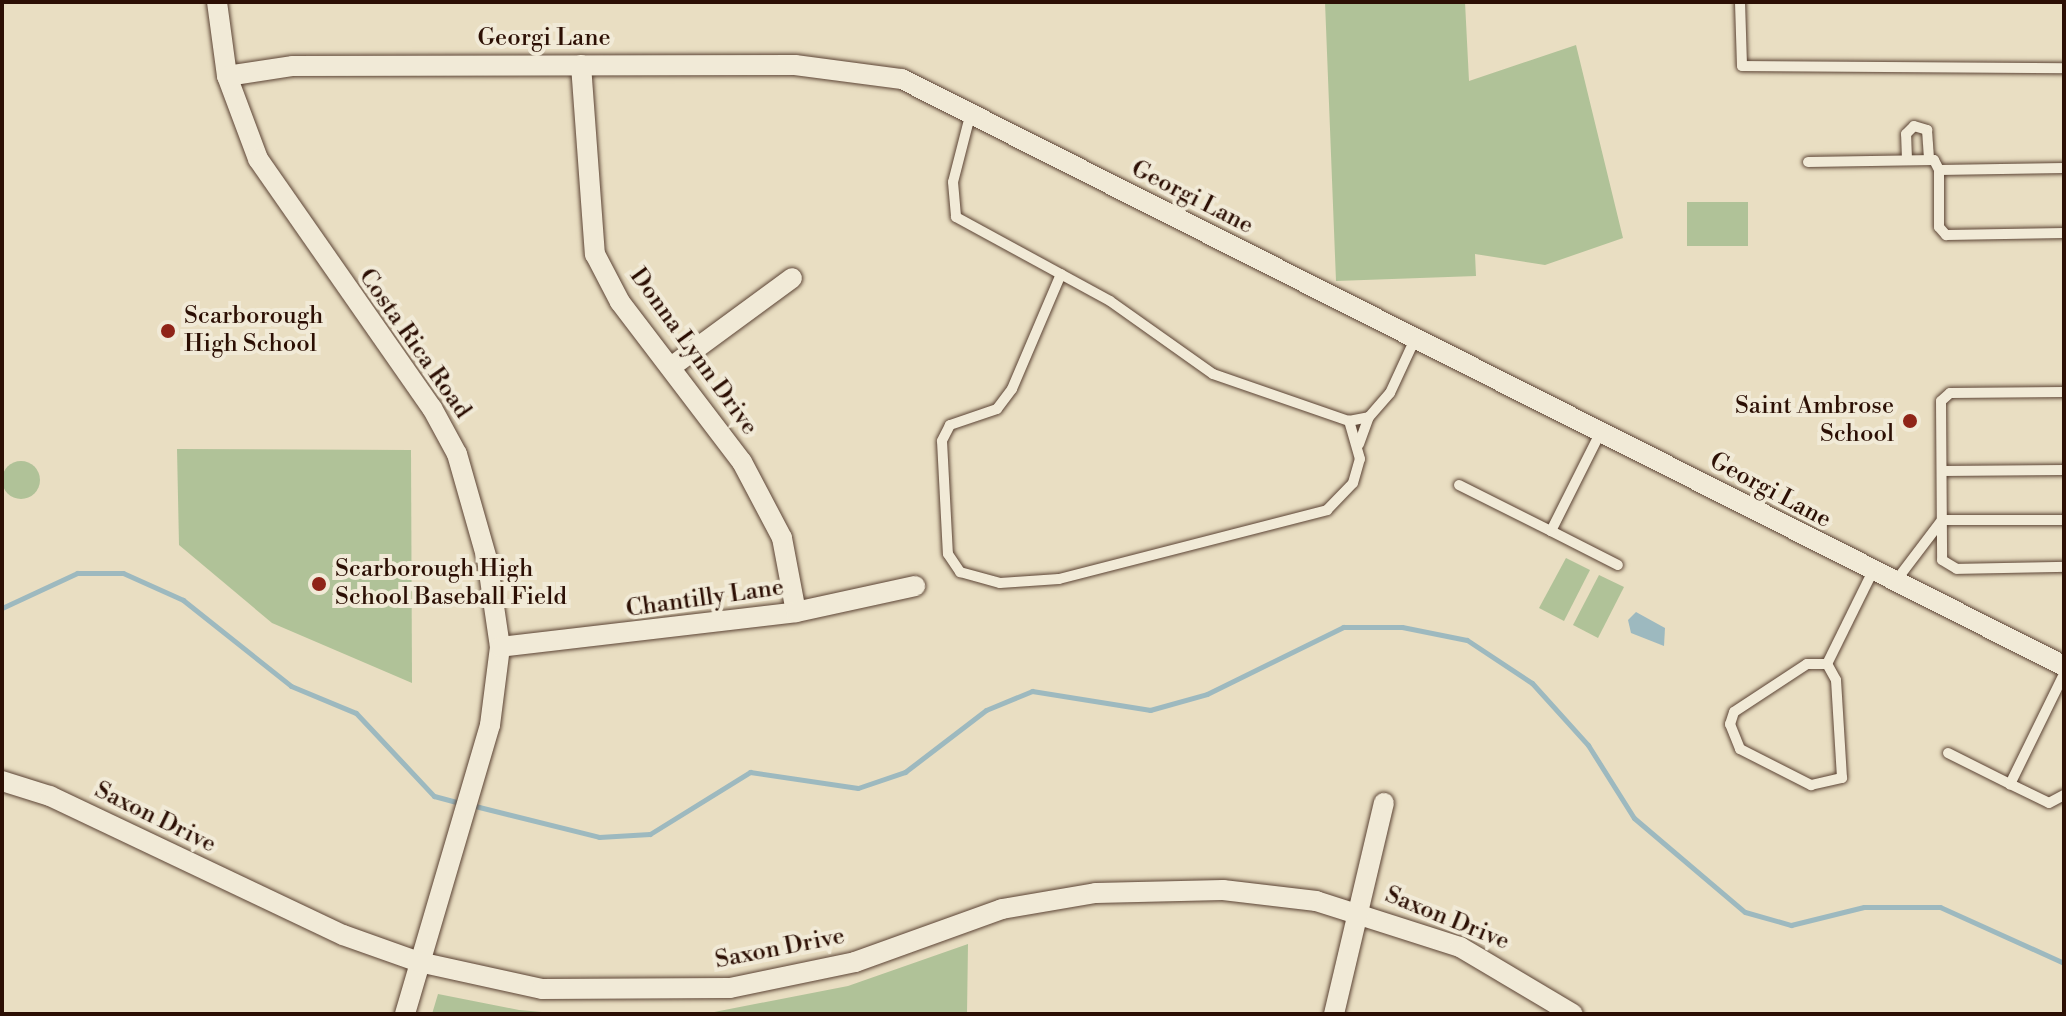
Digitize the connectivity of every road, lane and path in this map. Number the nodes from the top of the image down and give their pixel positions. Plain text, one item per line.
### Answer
1 (217, 2) edge
2 (1740, 2) edge
3 (581, 65) junction
4 (2064, 68) edge
5 (227, 76) junction
6 (972, 110) junction
7 (1907, 160) junction
8 (1929, 160) junction
9 (1808, 162) dead end
10 (2064, 168) edge
11 (1939, 170) junction
12 (2064, 233) edge
13 (1061, 274) junction
14 (792, 278) dead end
15 (1415, 339) junction
16 (671, 367) junction
17 (2064, 392) edge
18 (1369, 417) junction
19 (1349, 421) junction
20 (1600, 433) junction
21 (1359, 444) junction
22 (2064, 470) edge
23 (1942, 471) junction
24 (1459, 485) dead end
25 (1942, 520) junction
26 (2064, 520) edge
27 (1551, 531) junction
28 (1618, 565) dead end
29 (2064, 567) edge
30 (1872, 573) junction
31 (1894, 584) junction
32 (915, 586) dead end
33 (796, 612) junction
34 (500, 647) junction
35 (1827, 664) junction
36 (2064, 666) edge
37 (2064, 674) edge
38 (1948, 753) dead end
39 (2, 781) edge
40 (2010, 784) junction
41 (2064, 795) edge
42 (1384, 803) dead end
43 (1361, 913) junction
44 (419, 962) junction
45 (405, 1014) edge
46 (1334, 1014) edge
47 (1573, 1014) edge

1 - 5 street, Costa Rica Road
2 - 4 lane
3 - 5 street, Georgi Lane
3 - 6 street, Georgi Lane
3 - 16 street, Donna Lynn Drive
5 - 34 street, Costa Rica Road
6 - 13 lane
6 - 15 street, Georgi Lane
7 - 8 lane
7 - 8 lane
7 - 9 lane
8 - 11 lane
10 - 11 lane
11 - 12 lane
13 - 19 lane
13 - 21 lane
14 - 16 street
15 - 18 lane
15 - 20 street, Georgi Lane
16 - 33 street, Donna Lynn Drive
17 - 23 lane
18 - 19 lane
18 - 21 lane
19 - 21 lane
20 - 27 lane
20 - 30 street, Georgi Lane
22 - 23 lane
23 - 25 lane
24 - 27 lane
25 - 26 lane
25 - 29 lane
25 - 31 lane
27 - 28 lane
30 - 31 street, Georgi Lane
30 - 35 lane
31 - 36 street, Georgi Lane
32 - 33 street, Chantilly Lane
33 - 34 street, Chantilly Lane
34 - 44 street, Costa Rica Road
35 - 35 lane
37 - 40 lane
38 - 40 lane
39 - 44 street, Saxon Drive
40 - 41 lane
42 - 43 street
43 - 44 street, Saxon Drive
43 - 46 street
43 - 47 street, Saxon Drive
44 - 45 street, Costa Rica Road

